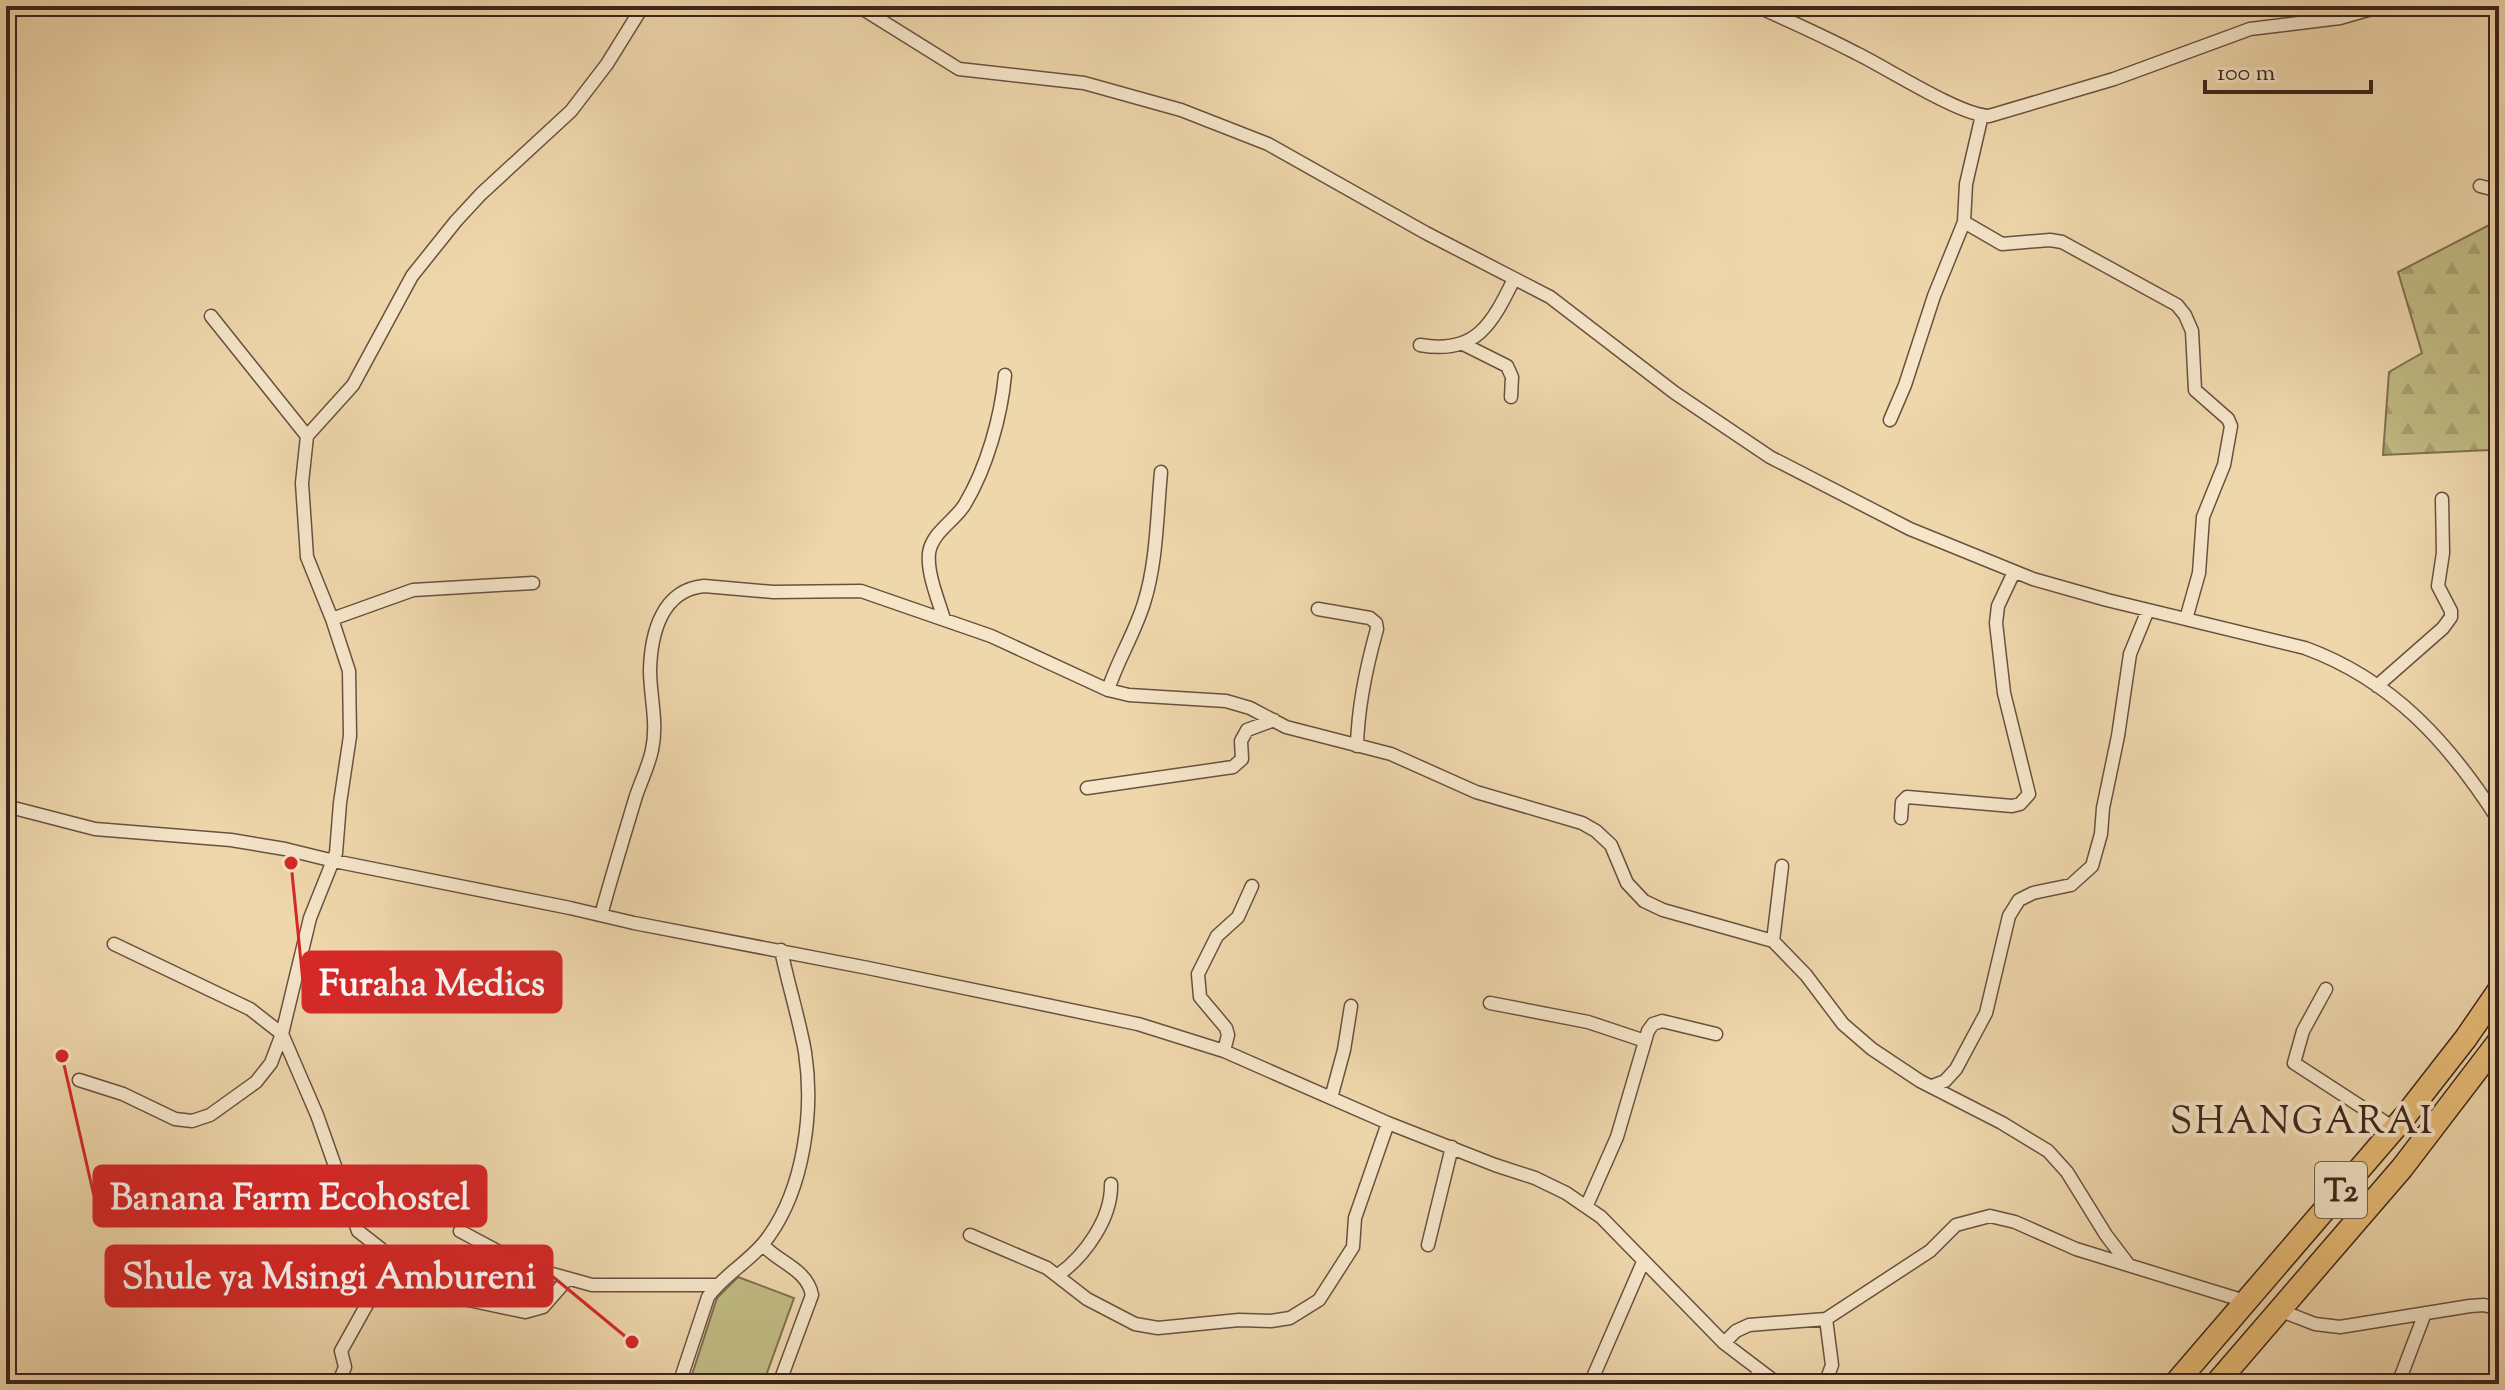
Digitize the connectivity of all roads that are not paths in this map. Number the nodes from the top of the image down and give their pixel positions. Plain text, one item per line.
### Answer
1 (643, 6) edge
2 (858, 6) edge
3 (1756, 6) edge
4 (2382, 6) edge
5 (1982, 115) junction
6 (2480, 186) dead end
7 (2499, 191) edge
8 (1964, 222) junction
9 (1514, 279) junction
10 (211, 316) dead end
11 (1463, 344) junction
12 (1420, 345) dead end
13 (1005, 375) dead end
14 (1511, 397) dead end
15 (1890, 420) dead end
16 (307, 436) junction
17 (1161, 472) dead end
18 (2442, 499) dead end
19 (2014, 572) junction
20 (533, 583) dead end
21 (1318, 609) dead end
22 (2148, 610) junction
23 (332, 619) junction
24 (944, 619) junction
25 (2186, 619) junction
26 (2377, 686) junction
27 (1108, 690) junction
28 (1274, 720) junction
29 (1357, 746) junction
30 (1087, 788) dead end
31 (6, 806) edge
32 (1901, 818) dead end
33 (2499, 821) edge
34 (334, 861) junction
35 (1782, 866) dead end
36 (1252, 886) dead end
37 (601, 915) junction
38 (1773, 941) junction
39 (114, 944) dead end
40 (781, 950) junction
41 (2326, 989) dead end
42 (2499, 990) edge
43 (1490, 1003) dead end
44 (1351, 1006) dead end
45 (282, 1034) junction
46 (1716, 1034) dead end
47 (1645, 1041) junction
48 (2499, 1041) edge
49 (1224, 1051) junction
50 (79, 1080) dead end
51 (1932, 1086) junction
52 (1331, 1098) junction
53 (1388, 1123) junction
54 (2394, 1128) junction
55 (1452, 1147) junction
56 (1111, 1184) dead end
57 (1587, 1205) junction
58 (460, 1231) dead end
59 (970, 1235) dead end
60 (763, 1245) junction
61 (1428, 1245) dead end
62 (1643, 1262) junction
63 (2128, 1264) junction
64 (1058, 1275) junction
65 (380, 1281) junction
66 (564, 1283) dead end
67 (716, 1285) junction
68 (2248, 1302) junction
69 (2499, 1309) edge
70 (2279, 1310) junction
71 (2425, 1313) junction
72 (1826, 1319) junction
73 (1724, 1343) junction
74 (1761, 1371) junction
75 (338, 1384) edge
76 (679, 1384) edge
77 (779, 1384) edge
78 (1590, 1384) edge
79 (1749, 1384) edge
80 (1778, 1384) edge
81 (1825, 1384) edge
82 (2175, 1384) edge
83 (2216, 1384) edge
84 (2398, 1384) edge

1 - 16 street
2 - 9 street
3 - 5 street
4 - 5 street
5 - 8 street
6 - 7 street
8 - 15 street
8 - 25 street
9 - 11 street
9 - 19 street
10 - 16 street
11 - 12 street
11 - 14 street
13 - 24 street
16 - 23 street
17 - 27 street
18 - 26 street
19 - 22 street
19 - 32 street
20 - 23 street
21 - 29 street
22 - 25 street
22 - 51 street
23 - 34 street
24 - 27 street
24 - 37 street
25 - 26 street
26 - 33 street
27 - 28 street
28 - 29 street
28 - 30 street
29 - 38 street
31 - 34 street
34 - 37 street
34 - 45 street
35 - 38 street
36 - 49 street
37 - 40 street
38 - 51 street
39 - 45 street
40 - 49 street
40 - 60 street
41 - 54 street
42 - 54 highway, T2
43 - 47 street
44 - 52 street
45 - 50 street
45 - 65 street
46 - 47 street
47 - 57 street
48 - 70 highway, T2
49 - 52 street
51 - 63 street
52 - 53 street
53 - 55 street
53 - 64 street
54 - 68 highway, T2
55 - 57 street
55 - 61 street
56 - 64 street
57 - 62 street
58 - 67 street
59 - 64 street
60 - 67 street
60 - 77 street
62 - 73 street
62 - 78 street
63 - 68 street
63 - 72 street
65 - 66 street
65 - 75 street
67 - 76 street
68 - 82 highway, T2
69 - 71 street
70 - 71 street
70 - 83 highway, T2
71 - 84 street
72 - 73 street
72 - 81 street
73 - 74 street
74 - 79 street
74 - 80 street

